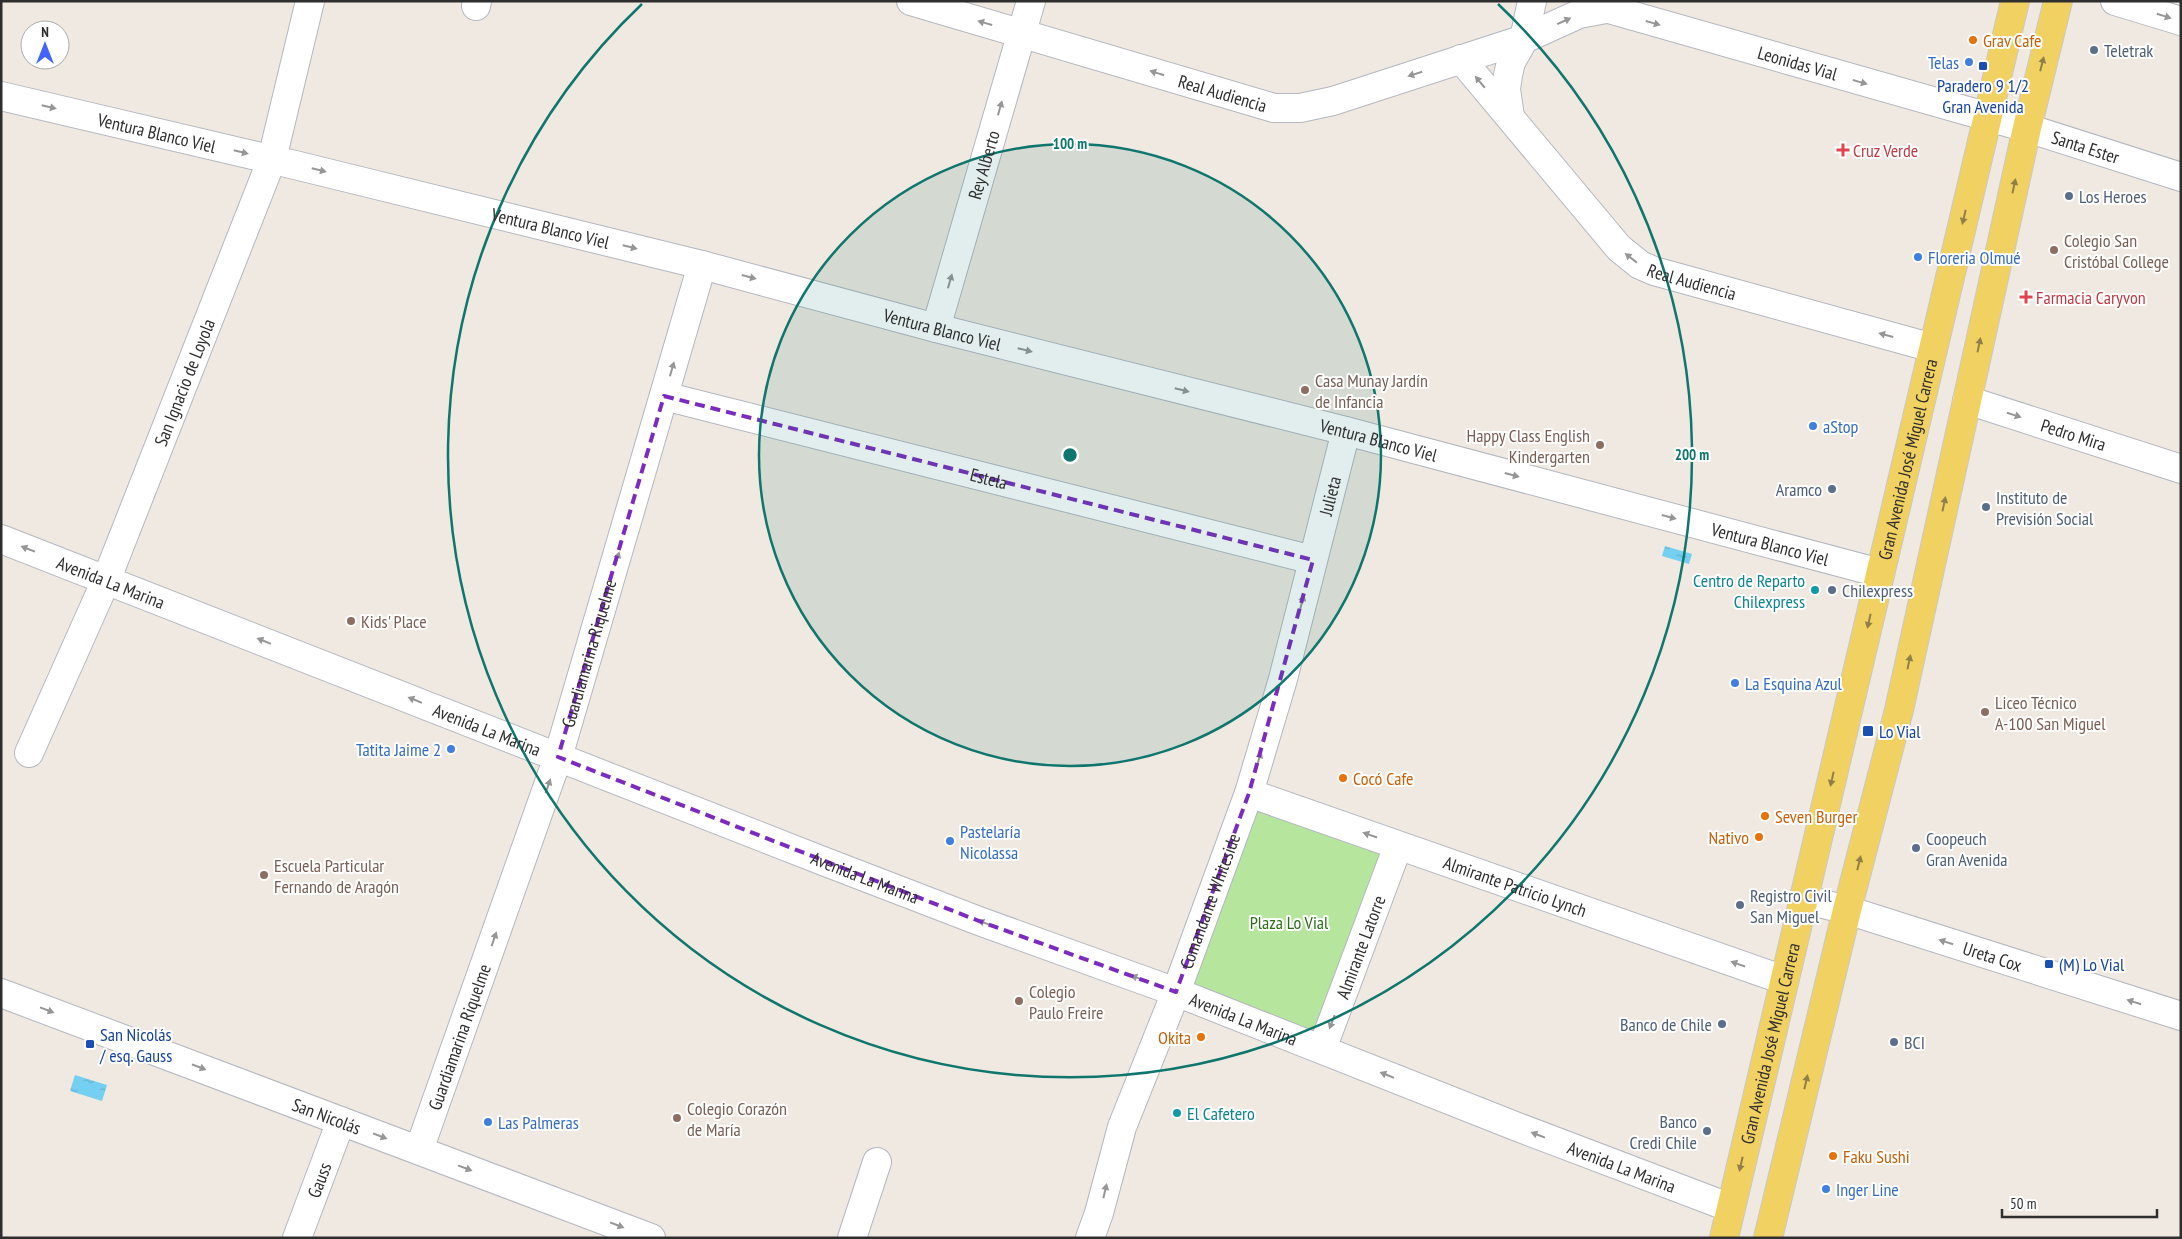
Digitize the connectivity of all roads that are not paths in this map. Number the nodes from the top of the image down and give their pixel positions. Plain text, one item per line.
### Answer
1 (310, 1) edge
2 (911, 1) edge
3 (1031, 1) edge
4 (1532, 1) edge
5 (2014, 1) edge
6 (2058, 1) edge
7 (2114, 1) edge
8 (1595, 5) edge
9 (2181, 21) edge
10 (1022, 33) junction
11 (1524, 39) junction
12 (1461, 59) junction
13 (1, 96) edge
14 (1510, 117) junction
15 (1988, 118) junction
16 (2027, 128) junction
17 (272, 159) junction
18 (2181, 177) edge
19 (702, 264) junction
20 (936, 328) junction
21 (1933, 348) junction
22 (664, 396) junction
23 (1967, 400) junction
24 (1346, 431) junction
25 (2181, 469) edge
26 (1, 538) edge
27 (1313, 560) junction
28 (1880, 574) junction
29 (107, 578) junction
30 (30, 754) dead end
31 (558, 757) junction
32 (1249, 793) junction
33 (1398, 846) junction
34 (1803, 899) junction
35 (1847, 910) junction
36 (1784, 980) junction
37 (1176, 992) junction
38 (1, 993) edge
39 (2181, 1016) edge
40 (1322, 1049) junction
41 (342, 1121) junction
42 (420, 1150) junction
43 (876, 1162) dead end
44 (1731, 1208) junction
45 (297, 1238) edge
46 (651, 1238) edge
47 (852, 1238) edge
48 (1090, 1238) edge
49 (1724, 1238) edge
50 (1768, 1238) edge

1 - 17 street, San Ignacio de Loyola
10 -> 2 street, Real Audiencia
3 - 10 street, Rey Alberto
4 - 11 street
5 - 15 main road, Gran Avenida José Miguel Carrera
16 -> 6 main road
7 -> 9 street
11 -> 8 street, Leonidas Vial
8 -> 15 street, Leonidas Vial
12 -> 10 street, Real Audiencia
20 -> 10 street, Rey Alberto
11 - 12 street, Leonidas Vial
11 - 14 street
14 -> 12 street, Real Audiencia
13 -> 17 street, Ventura Blanco Viel
21 -> 14 street, Real Audiencia
15 - 16 street, Santa Ester
15 -> 21 main road, Gran Avenida José Miguel Carrera
16 - 18 street, Santa Ester
23 -> 16 main road
17 -> 19 street, Ventura Blanco Viel
17 - 29 street, San Ignacio de Loyola
19 -> 20 street, Ventura Blanco Viel
22 -> 19 street, Guardiamarina Riquelme
20 -> 24 street, Ventura Blanco Viel
21 - 28 main road, Gran Avenida José Miguel Carrera
22 - 27 street, Estela
31 -> 22 street, Guardiamarina Riquelme
23 -> 25 street, Pedro Mira
35 -> 23 main road
24 - 27 street, Julieta
24 -> 28 street, Ventura Blanco Viel
29 -> 26 street, Avenida La Marina
32 -> 27 street, Comandante Whiteside
28 -> 34 main road, Gran Avenida José Miguel Carrera
29 - 30 street, San Ignacio de Loyola
31 -> 29 street, Avenida La Marina
37 -> 31 street, Avenida La Marina
42 -> 31 street, Guardiamarina Riquelme
33 -> 32 street, Almirante Patricio Lynch
32 - 37 street, Comandante Whiteside
36 -> 33 street, Almirante Patricio Lynch
33 -> 40 street, Almirante Latorre
34 - 35 street, Ureta Cox
34 - 36 main road, Gran Avenida José Miguel Carrera
39 -> 35 street, Ureta Cox
50 -> 35 main road
36 -> 44 main road, Gran Avenida José Miguel Carrera
37 - 40 street, Avenida La Marina
48 -> 37 street, Comandante Whiteside
38 -> 41 street, San Nicolás
44 -> 40 street, Avenida La Marina
41 -> 42 street, San Nicolás
41 - 45 street, Gauss
42 -> 46 street, San Nicolás
43 - 47 street
44 - 49 main road, Gran Avenida José Miguel Carrera

